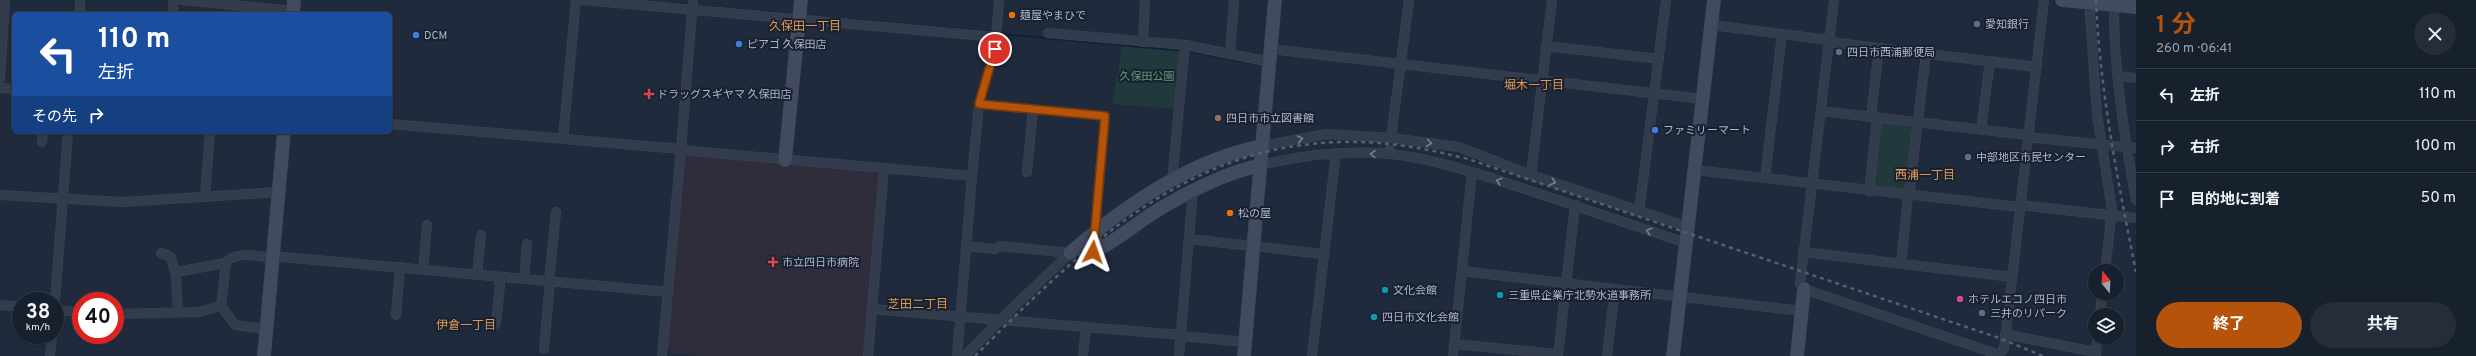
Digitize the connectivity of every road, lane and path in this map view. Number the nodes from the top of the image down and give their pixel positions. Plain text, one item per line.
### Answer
1 (5, 0) edge
2 (80, 0) edge
3 (173, 0) edge
4 (182, 0) edge
5 (576, 0) edge
6 (584, 0) edge
7 (694, 0) edge
8 (801, 0) edge
9 (999, 0) edge
10 (1145, 0) edge
11 (1234, 0) edge
12 (1275, 0) edge
13 (1409, 0) edge
14 (1552, 0) edge
15 (1666, 0) edge
16 (1714, 0) edge
17 (1834, 0) edge
18 (2044, 0) edge
19 (2062, 0) edge
20 (2089, 1) edge
21 (2114, 3) edge
22 (2136, 6) edge
23 (294, 8) edge
24 (693, 10) junction
25 (80, 12) edge
26 (173, 12) edge
27 (799, 18) junction
28 (1712, 25) junction
29 (1048, 33) dead end
30 (1782, 34) junction
31 (997, 36) junction
32 (1829, 41) junction
33 (1143, 42) junction
34 (1546, 46) junction
35 (1879, 48) junction
36 (1184, 49) junction
37 (1230, 54) junction
38 (1926, 54) junction
39 (1270, 55) junction
40 (1659, 59) junction
41 (1990, 62) junction
42 (1401, 64) junction
43 (2037, 67) junction
44 (2118, 76) junction
45 (2136, 78) edge
46 (0, 79) edge
47 (1542, 81) junction
48 (0, 89) edge
49 (12, 89) edge
50 (1654, 93) junction
51 (1703, 99) junction
52 (979, 104) junction
53 (1033, 109) junction
54 (1820, 111) junction
55 (1874, 118) junction
56 (1918, 123) junction
57 (392, 124) edge
58 (1981, 130) junction
59 (43, 134) edge
60 (68, 134) edge
61 (210, 134) edge
62 (284, 134) edge
63 (2028, 136) junction
64 (1392, 138) junction
65 (563, 140) junction
66 (42, 142) dead end
67 (1262, 146) junction
68 (2102, 146) junction
69 (2126, 147) junction
70 (2136, 148) edge
71 (681, 150) junction
72 (1336, 153) junction
73 (785, 160) junction
74 (1261, 164) junction
75 (884, 169) junction
76 (1695, 170) junction
77 (1027, 172) dead end
78 (1472, 172) junction
79 (1531, 175) junction
80 (972, 176) junction
81 (1765, 178) junction
82 (1172, 181) junction
83 (1812, 184) junction
84 (1193, 190) junction
85 (1869, 191) junction
86 (278, 192) junction
87 (0, 194) edge
88 (1909, 195) junction
89 (205, 197) junction
90 (64, 200) junction
91 (2136, 200) edge
92 (1574, 205) junction
93 (2020, 206) junction
94 (556, 212) dead end
95 (1640, 212) junction
96 (2112, 215) junction
97 (2136, 218) edge
98 (427, 225) dead end
99 (1688, 227) junction
100 (1095, 232) junction
101 (481, 235) dead end
102 (1189, 239) junction
103 (1686, 243) junction
104 (527, 244) dead end
105 (966, 246) junction
106 (1254, 246) junction
107 (1803, 252) junction
108 (161, 253) dead end
109 (1070, 253) junction
110 (1323, 254) junction
111 (272, 257) junction
112 (226, 263) junction
113 (1901, 264) junction
114 (2106, 264) edge
115 (400, 267) junction
116 (423, 269) junction
117 (1462, 271) junction
118 (175, 272) junction
119 (477, 275) junction
120 (497, 277) junction
121 (2012, 277) junction
122 (524, 279) junction
123 (550, 281) junction
124 (1566, 283) junction
125 (1615, 288) junction
126 (1804, 290) junction
127 (56, 292) edge
128 (668, 292) junction
129 (1680, 296) junction
130 (0, 305) edge
131 (12, 306) edge
132 (221, 306) junction
133 (872, 309) junction
134 (1802, 311) junction
135 (178, 312) junction
136 (124, 314) edge
137 (396, 315) dead end
138 (960, 317) junction
139 (1000, 320) junction
140 (496, 324) dead end
141 (1086, 327) junction
142 (266, 329) junction
143 (2005, 334) junction
144 (1181, 335) junction
145 (1246, 342) junction
146 (51, 344) edge
147 (1454, 344) junction
148 (2097, 344) edge
149 (544, 349) dead end
150 (2096, 354) edge
151 (1558, 355) edge
152 (1997, 355) edge
153 (50, 356) edge
154 (264, 356) edge
155 (662, 356) edge
156 (868, 356) edge
157 (956, 356) edge
158 (965, 356) edge
159 (1083, 356) edge
160 (1179, 356) edge
161 (1244, 356) edge
162 (1312, 356) edge
163 (1453, 356) edge
164 (1607, 356) edge
165 (1673, 356) edge
166 (1797, 356) edge

1 - 46 street
2 - 25 street
3 - 26 street
4 - 23 street
5 - 65 street
6 - 24 street
7 - 24 street
8 - 27 street
9 - 31 street
10 - 33 street
11 - 37 street
12 - 39 street
13 - 42 street
14 - 34 street
15 - 40 street
16 - 28 street
17 - 32 street
18 - 43 street
19 - 20 street
20 - 21 street
20 - 68 street
21 - 22 street
21 - 44 street
24 - 27 street
24 - 71 street
27 - 31 street
27 - 73 street
28 - 30 street
28 - 51 street
29 - 33 street
30 - 32 street
30 - 81 street
31 - 52 street
32 - 35 street
32 - 54 street
33 - 36 street
34 - 40 street
34 - 47 street
35 - 38 street
35 - 55 street
36 - 37 street
36 - 82 street
37 - 39 street
38 - 41 street
38 - 56 street
39 - 42 street
39 - 67 street
40 - 50 street
41 - 43 street
41 - 58 street
42 - 47 street
42 - 64 street
43 - 63 street
44 - 45 street
44 - 69 street
47 - 50 street
47 - 79 street
48 - 49 street
50 - 51 street
50 - 95 street
51 - 76 street
52 - 53 street
52 - 80 street
53 - 77 street
53 - 100 street
54 - 55 street
54 - 83 street
55 - 56 street
55 - 85 street
56 - 58 street
56 - 88 street
57 - 65 street
58 - 63 street
59 - 66 street
60 - 90 street
61 - 89 street
62 - 86 street
63 - 68 street
63 - 93 street
67 -> 64 street
64 -> 79 street
65 - 71 street
67 - 74 street
67 - 82 street
68 - 69 street
68 - 96 street
69 - 70 street
69 - 91 street
71 - 73 street
71 - 128 street
72 - 74 street
78 -> 72 street
72 - 110 street
73 - 75 street
74 - 84 street
74 - 106 street
75 - 80 street
75 - 133 street
76 - 81 street
76 - 99 street
92 -> 78 street
78 - 117 street
79 -> 95 street
80 - 105 street
81 - 83 street
82 - 100 street
83 - 85 street
83 - 107 street
84 - 100 street
84 - 102 street
85 - 88 street
86 - 89 street
86 - 111 street
87 - 90 street
88 - 93 street
88 - 113 street
89 - 90 street
90 - 127 street
103 -> 92 street
92 - 124 street
93 - 96 street
93 - 121 street
94 - 123 street
95 - 99 street
96 - 97 street
96 - 114 street
98 - 116 street
99 - 103 street
100 - 109 street
101 - 119 street
102 - 106 street
102 - 144 street
103 - 129 street
104 - 122 street
105 - 109 street
105 - 138 street
106 - 110 street
106 - 145 street
107 - 113 street
107 - 126 street
108 - 118 street
109 - 139 street
110 - 162 street
111 - 112 street
111 - 115 street
111 - 142 street
112 - 118 street
112 - 132 street
113 - 121 street
115 - 116 street
115 - 137 street
116 - 119 street
117 - 124 street
117 - 147 street
118 - 135 street
119 - 120 street
120 - 122 street
120 - 140 street
121 - 143 street
122 - 123 street
123 - 128 street
123 - 149 street
124 - 125 street
124 - 151 street
125 - 129 street
125 - 164 street
126 - 134 street
126 - 152 street
128 - 155 street
129 - 134 street
129 - 165 street
130 - 131 street
132 - 135 street
132 - 142 street
133 - 138 street
133 - 156 street
134 - 166 street
135 - 136 street
138 - 139 street
138 - 157 street
139 - 141 street
139 - 158 street
141 - 144 street
141 - 159 street
142 - 154 street
143 - 150 street
143 - 152 street
144 - 145 street
144 - 160 street
145 - 161 street
146 - 153 street
147 - 151 street
147 - 163 street
148 - 150 street

